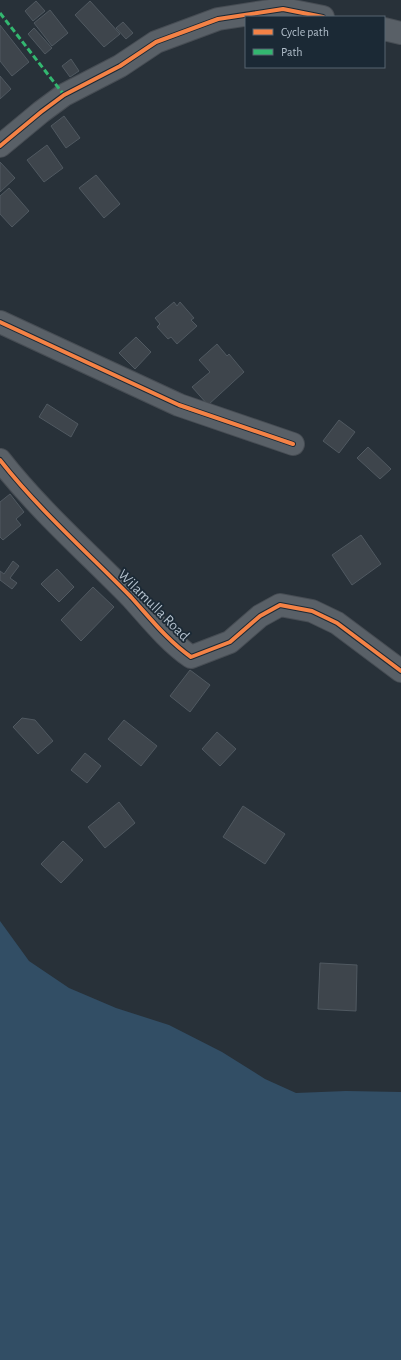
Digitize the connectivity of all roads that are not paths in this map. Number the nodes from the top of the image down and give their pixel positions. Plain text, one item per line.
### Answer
1 (318, 16) edge
2 (385, 30) edge
3 (401, 33) edge
4 (0, 146) edge
5 (0, 322) edge
6 (293, 444) dead end
7 (0, 460) edge
8 (401, 671) edge

1 - 4 street
2 - 3 street
5 - 6 street
7 - 8 street, Wilamulla Road

